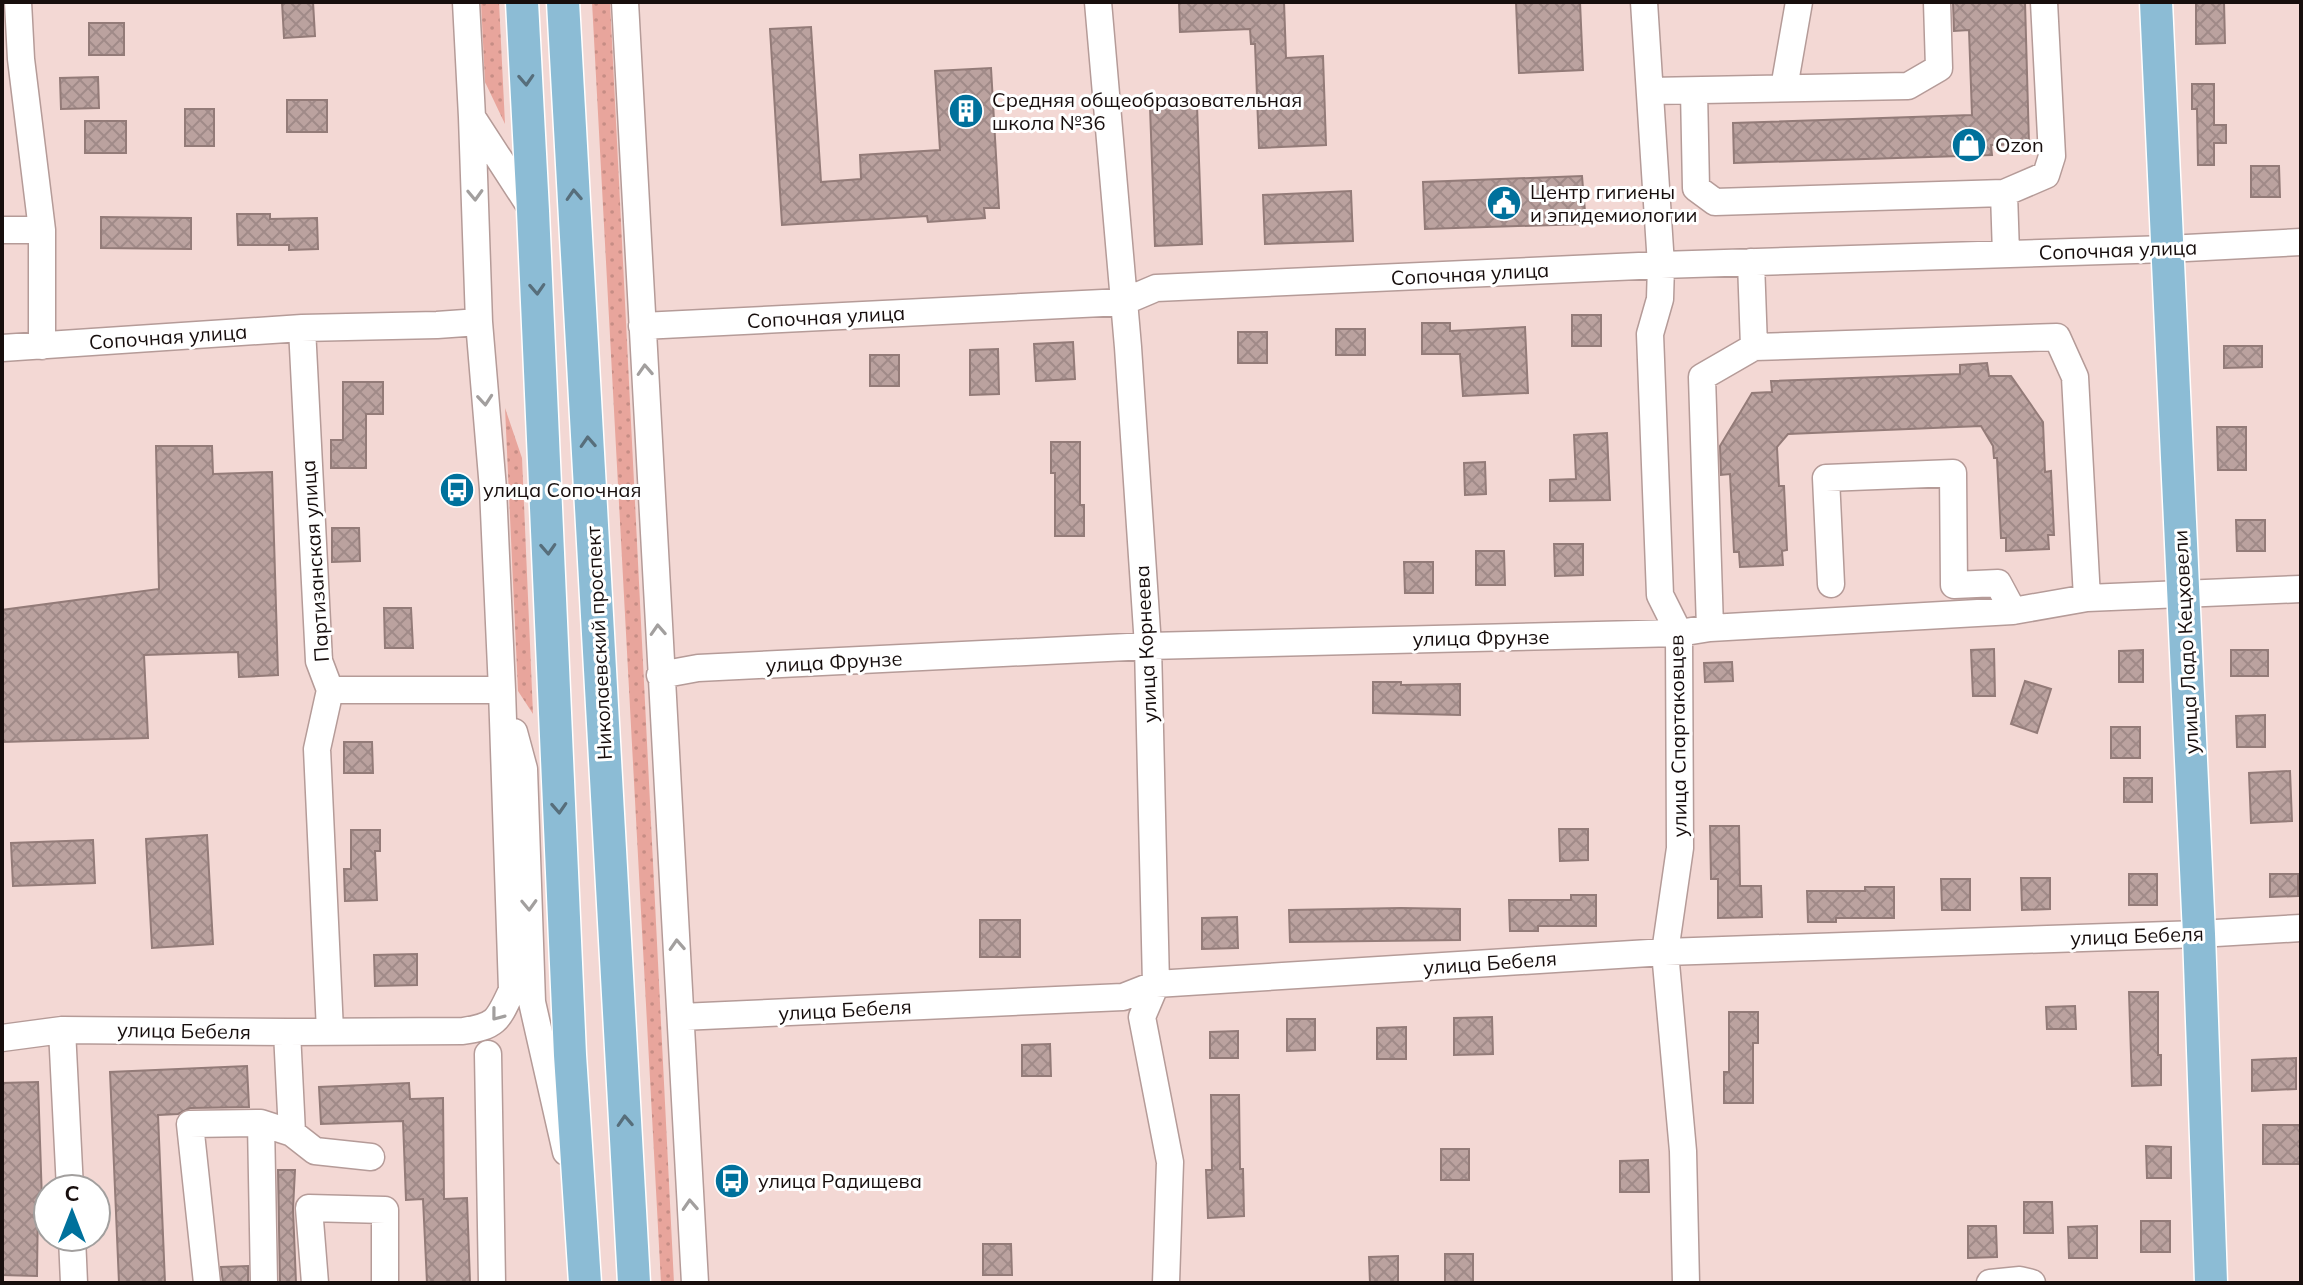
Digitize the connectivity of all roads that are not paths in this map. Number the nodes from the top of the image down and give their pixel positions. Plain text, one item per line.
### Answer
1 (18, 2) edge
2 (466, 2) edge
3 (522, 2) edge
4 (563, 2) edge
5 (625, 2) edge
6 (1098, 2) edge
7 (1644, 2) edge
8 (1799, 2) edge
9 (1937, 2) edge
10 (2044, 2) edge
11 (2156, 2) edge
12 (1784, 88) junction
13 (1650, 91) junction
14 (1694, 91) junction
15 (472, 117) junction
16 (2004, 193) junction
17 (533, 211) junction
18 (2, 230) edge
19 (42, 230) junction
20 (2301, 242) edge
21 (2167, 249) junction
22 (2006, 254) junction
23 (1751, 262) junction
24 (1661, 265) junction
25 (1123, 302) junction
26 (479, 322) junction
27 (642, 326) junction
28 (302, 328) junction
29 (42, 346) junction
30 (1754, 347) junction
31 (2, 348) edge
32 (1831, 584) dead end
33 (2301, 589) edge
34 (2183, 595) junction
35 (2087, 598) junction
36 (2013, 611) junction
37 (1710, 628) junction
38 (1679, 633) junction
39 (1148, 646) junction
40 (660, 675) junction
41 (330, 690) junction
42 (502, 690) junction
43 (2301, 928) edge
44 (2199, 934) junction
45 (1665, 952) junction
46 (1156, 984) junction
47 (681, 1017) junction
48 (62, 1030) junction
49 (330, 1031) junction
50 (287, 1032) junction
51 (2, 1038) edge
52 (488, 1054) dead end
53 (261, 1123) junction
54 (292, 1133) junction
55 (371, 1157) dead end
56 (69, 1173) edge
57 (582, 1226) junction
58 (73, 1253) edge
59 (74, 1283) edge
60 (207, 1283) edge
61 (264, 1283) edge
62 (315, 1283) edge
63 (385, 1283) edge
64 (492, 1283) edge
65 (585, 1283) edge
66 (634, 1283) edge
67 (695, 1283) edge
68 (1166, 1283) edge
69 (1686, 1283) edge
70 (1990, 1283) edge
71 (2032, 1283) edge
72 (2211, 1283) edge

1 - 19 street
2 - 15 street
3 -> 17 main road
66 -> 4 main road, Николаевский проспект
5 - 27 street
6 - 25 street, улица Корнеева
7 - 13 street, улица Спартаковцев
8 - 12 street
9 - 12 street
10 - 16 street
11 - 21 main road, улица Ладо Кецховели
12 - 14 street
13 - 14 street
13 - 24 street, улица Спартаковцев
14 - 16 street
15 - 17 street
15 -> 26 street
16 - 22 street
17 -> 57 main road
18 - 19 street
19 - 29 street
20 - 21 street, Сопочная улица
21 - 22 street, Сопочная улица
21 - 34 main road, улица Ладо Кецховели
22 - 23 street, Сопочная улица
23 - 24 street, Сопочная улица
23 - 30 street
24 - 25 street, Сопочная улица
24 - 38 street, улица Спартаковцев
25 - 27 street, Сопочная улица
25 - 39 street, улица Корнеева
26 - 28 street, Сопочная улица
26 -> 42 street
40 -> 27 street
28 - 29 street, Сопочная улица
28 - 41 street, Партизанская улица
29 - 31 street, Сопочная улица
30 - 35 street
30 - 37 street
32 - 36 street
33 - 34 street, улица Фрунзе
34 - 35 street, улица Фрунзе
34 - 44 main road, улица Ладо Кецховели
35 - 36 street, улица Фрунзе
36 - 37 street, улица Фрунзе
37 - 38 street, улица Фрунзе
38 - 39 street, улица Фрунзе
38 - 45 street, улица Спартаковцев
39 - 40 street, улица Фрунзе
39 - 46 street, улица Корнеева
47 -> 40 street
41 - 42 street
41 - 49 street, Партизанская улица
42 -> 49 street, улица Бебеля
42 -> 57 street
43 - 44 street, улица Бебеля
44 - 45 street, улица Бебеля
44 - 72 main road, улица Ладо Кецховели
45 - 46 street, улица Бебеля
45 - 69 street, улица Спартаковцев
46 - 47 street, улица Бебеля
46 - 68 street, улица Корнеева
67 -> 47 street
48 - 50 street, улица Бебеля
48 - 51 street, улица Бебеля
48 - 56 street
49 - 50 street, улица Бебеля
50 - 54 street
52 - 64 street
53 - 54 street
53 - 60 street
53 - 61 street
54 - 55 street
57 - 65 main road
58 - 59 street
62 - 63 street
70 - 71 street

